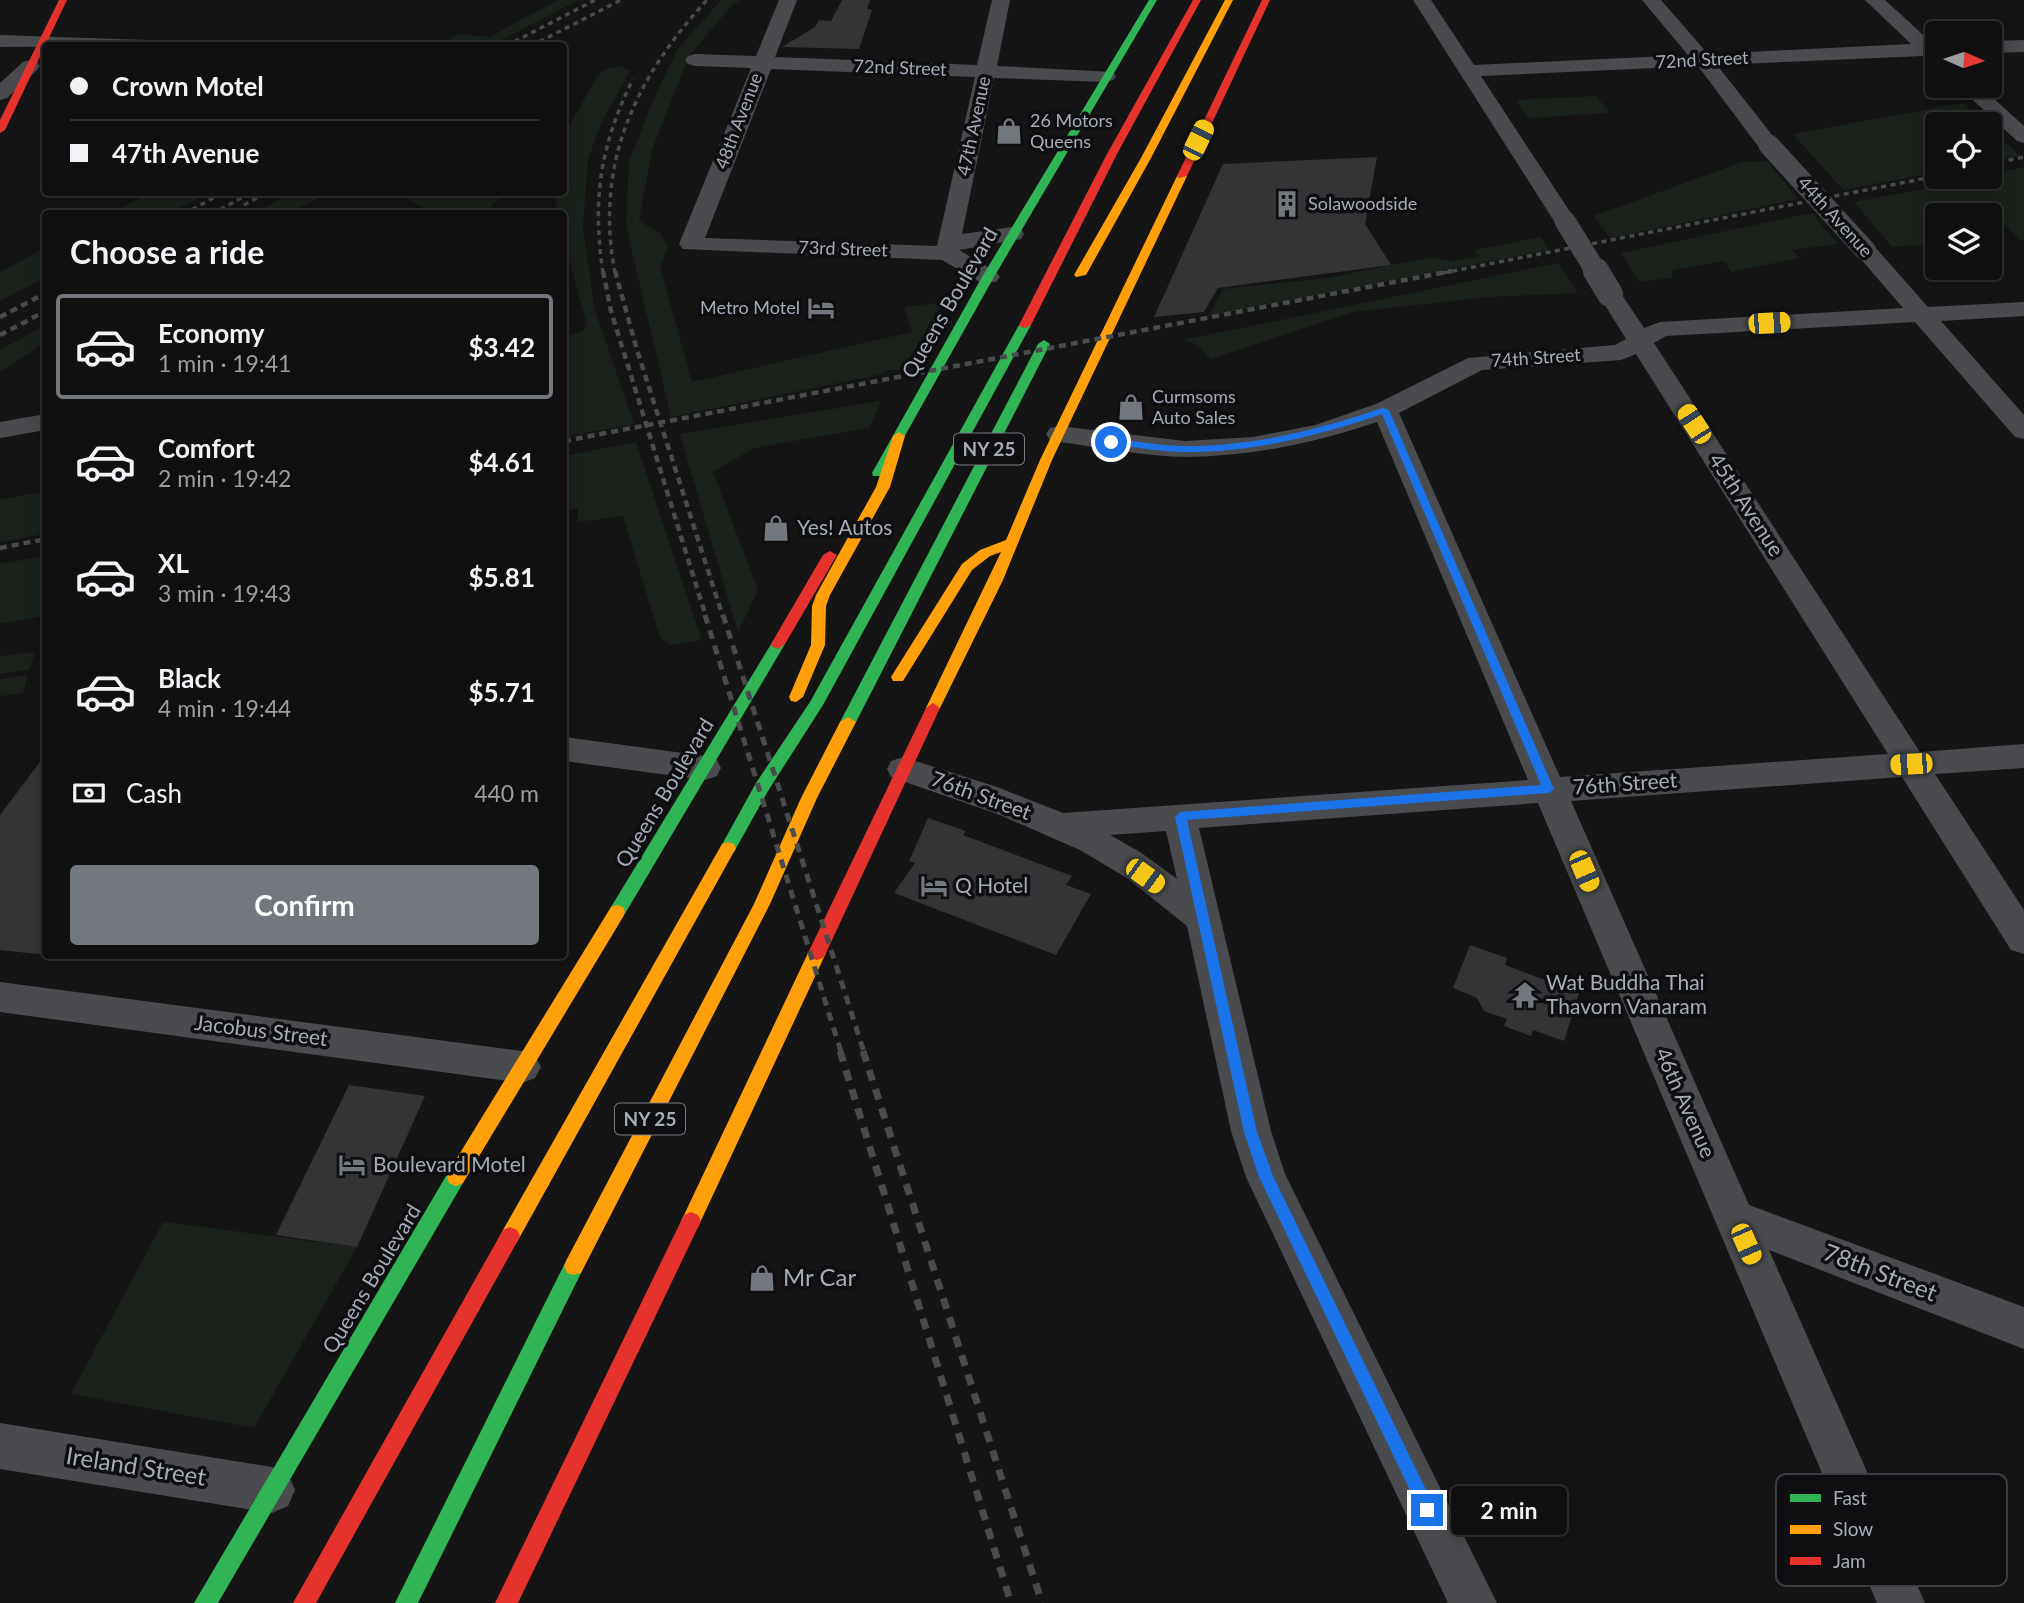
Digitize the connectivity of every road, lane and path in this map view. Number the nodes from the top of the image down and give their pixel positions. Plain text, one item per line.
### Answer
1 (64, 0) edge
2 (788, 0) edge
3 (1001, 0) edge
4 (1153, 0) edge
5 (1197, 0) edge
6 (1229, 0) edge
7 (1266, 0) edge
8 (1422, 0) edge
9 (1650, 0) edge
10 (1874, 0) edge
11 (0, 41) edge
12 (43, 42) edge
13 (42, 43) edge
14 (1925, 44) edge
15 (42, 45) edge
16 (2024, 46) edge
17 (2002, 47) edge
18 (1925, 52) edge
19 (695, 60) dead end
20 (1703, 60) junction
21 (762, 62) junction
22 (30, 66) junction
23 (985, 71) junction
24 (1466, 71) junction
25 (1106, 76) junction
26 (0, 94) edge
27 (1981, 98) edge
28 (0, 130) edge
29 (2023, 136) edge
30 (1013, 234) junction
31 (691, 244) joint
32 (948, 248) junction
33 (988, 277) junction
34 (1070, 295) dead end
35 (2024, 309) edge
36 (1923, 315) junction
37 (1051, 330) dead end
38 (1640, 341) junction
39 (1385, 410) junction
40 (42, 423) edge
41 (0, 430) edge
42 (2024, 431) edge
43 (1059, 434) junction
44 (899, 436) junction
45 (1011, 543) junction
46 (889, 693) dead end
47 (567, 749) edge
48 (2024, 756) edge
49 (1911, 764) junction
50 (705, 768) junction
51 (902, 769) junction
52 (762, 787) junction
53 (1549, 789) junction
54 (1180, 817) junction
55 (815, 825) dead end
56 (1058, 826) junction
57 (762, 904) junction
58 (1203, 919) junction
59 (2024, 940) edge
60 (0, 997) edge
61 (522, 1067) junction
62 (1735, 1218) junction
63 (2024, 1328) edge
64 (0, 1446) edge
65 (1845, 1474) edge
66 (272, 1490) junction
67 (1894, 1586) edge
68 (205, 1603) edge
69 (304, 1603) edge
70 (406, 1603) edge
71 (506, 1603) edge
72 (1473, 1603) edge
73 (1901, 1603) edge

1 - 12 main road
2 - 21 street, 48th Avenue
3 - 23 street, 47th Avenue
4 - 25 main road, Queens Boulevard
5 - 52 main road, NY 25
6 - 34 main road
7 - 43 main road
8 - 24 street, 45th Avenue
9 - 20 street, 44th Avenue
10 - 14 street
11 - 13 street
15 - 22 main road
16 - 17 street
18 - 20 street, 72nd Street
19 - 21 street, 72nd Street
20 - 24 street, 72nd Street
20 - 36 street, 44th Avenue, bridge
21 - 23 street, 72nd Street
21 - 31 street, 48th Avenue
22 - 26 street
22 - 28 main road
23 - 25 street, 72nd Street
23 - 32 street, 47th Avenue
24 - 38 street, 45th Avenue, bridge
25 - 30 main road, Queens Boulevard
27 - 29 street
30 - 32 street, 73rd Street
30 - 33 main road, Queens Boulevard
31 - 32 street, 73rd Street
32 - 33 street, 73rd Street
33 - 44 main road, Queens Boulevard
35 - 36 street, 74th Street
36 - 38 street, 74th Street
36 - 42 street, 44th Avenue
37 - 57 main road, NY 25
38 - 39 street, 74th Street
38 - 49 street, 45th Avenue
39 - 43 street, 74th Street
39 - 53 street, 46th Avenue
40 - 41 street
43 - 45 main road
44 - 50 main road, Queens Boulevard
44 - 52 main road
45 - 46 main road
45 - 51 main road
47 - 50 street
48 - 49 street, 76th Street
49 - 53 street, 76th Street
49 - 59 street, 45th Avenue
50 - 61 main road, Queens Boulevard
51 - 56 street, 76th Street
51 - 71 main road
52 - 69 main road, NY 25
53 - 54 street, 76th Street
53 - 62 street, 46th Avenue
54 - 56 street, 76th Street
54 - 58 street
55 - 57 main road
56 - 58 street, 76th Street
57 - 70 main road, NY 25
58 - 72 street
60 - 61 street, Jacobus Street
61 - 66 main road, Queens Boulevard
62 - 63 street, 78th Street
62 - 65 street, 46th Avenue
64 - 66 street, Ireland Street
66 - 68 main road, Queens Boulevard
67 - 73 street, 46th Avenue

